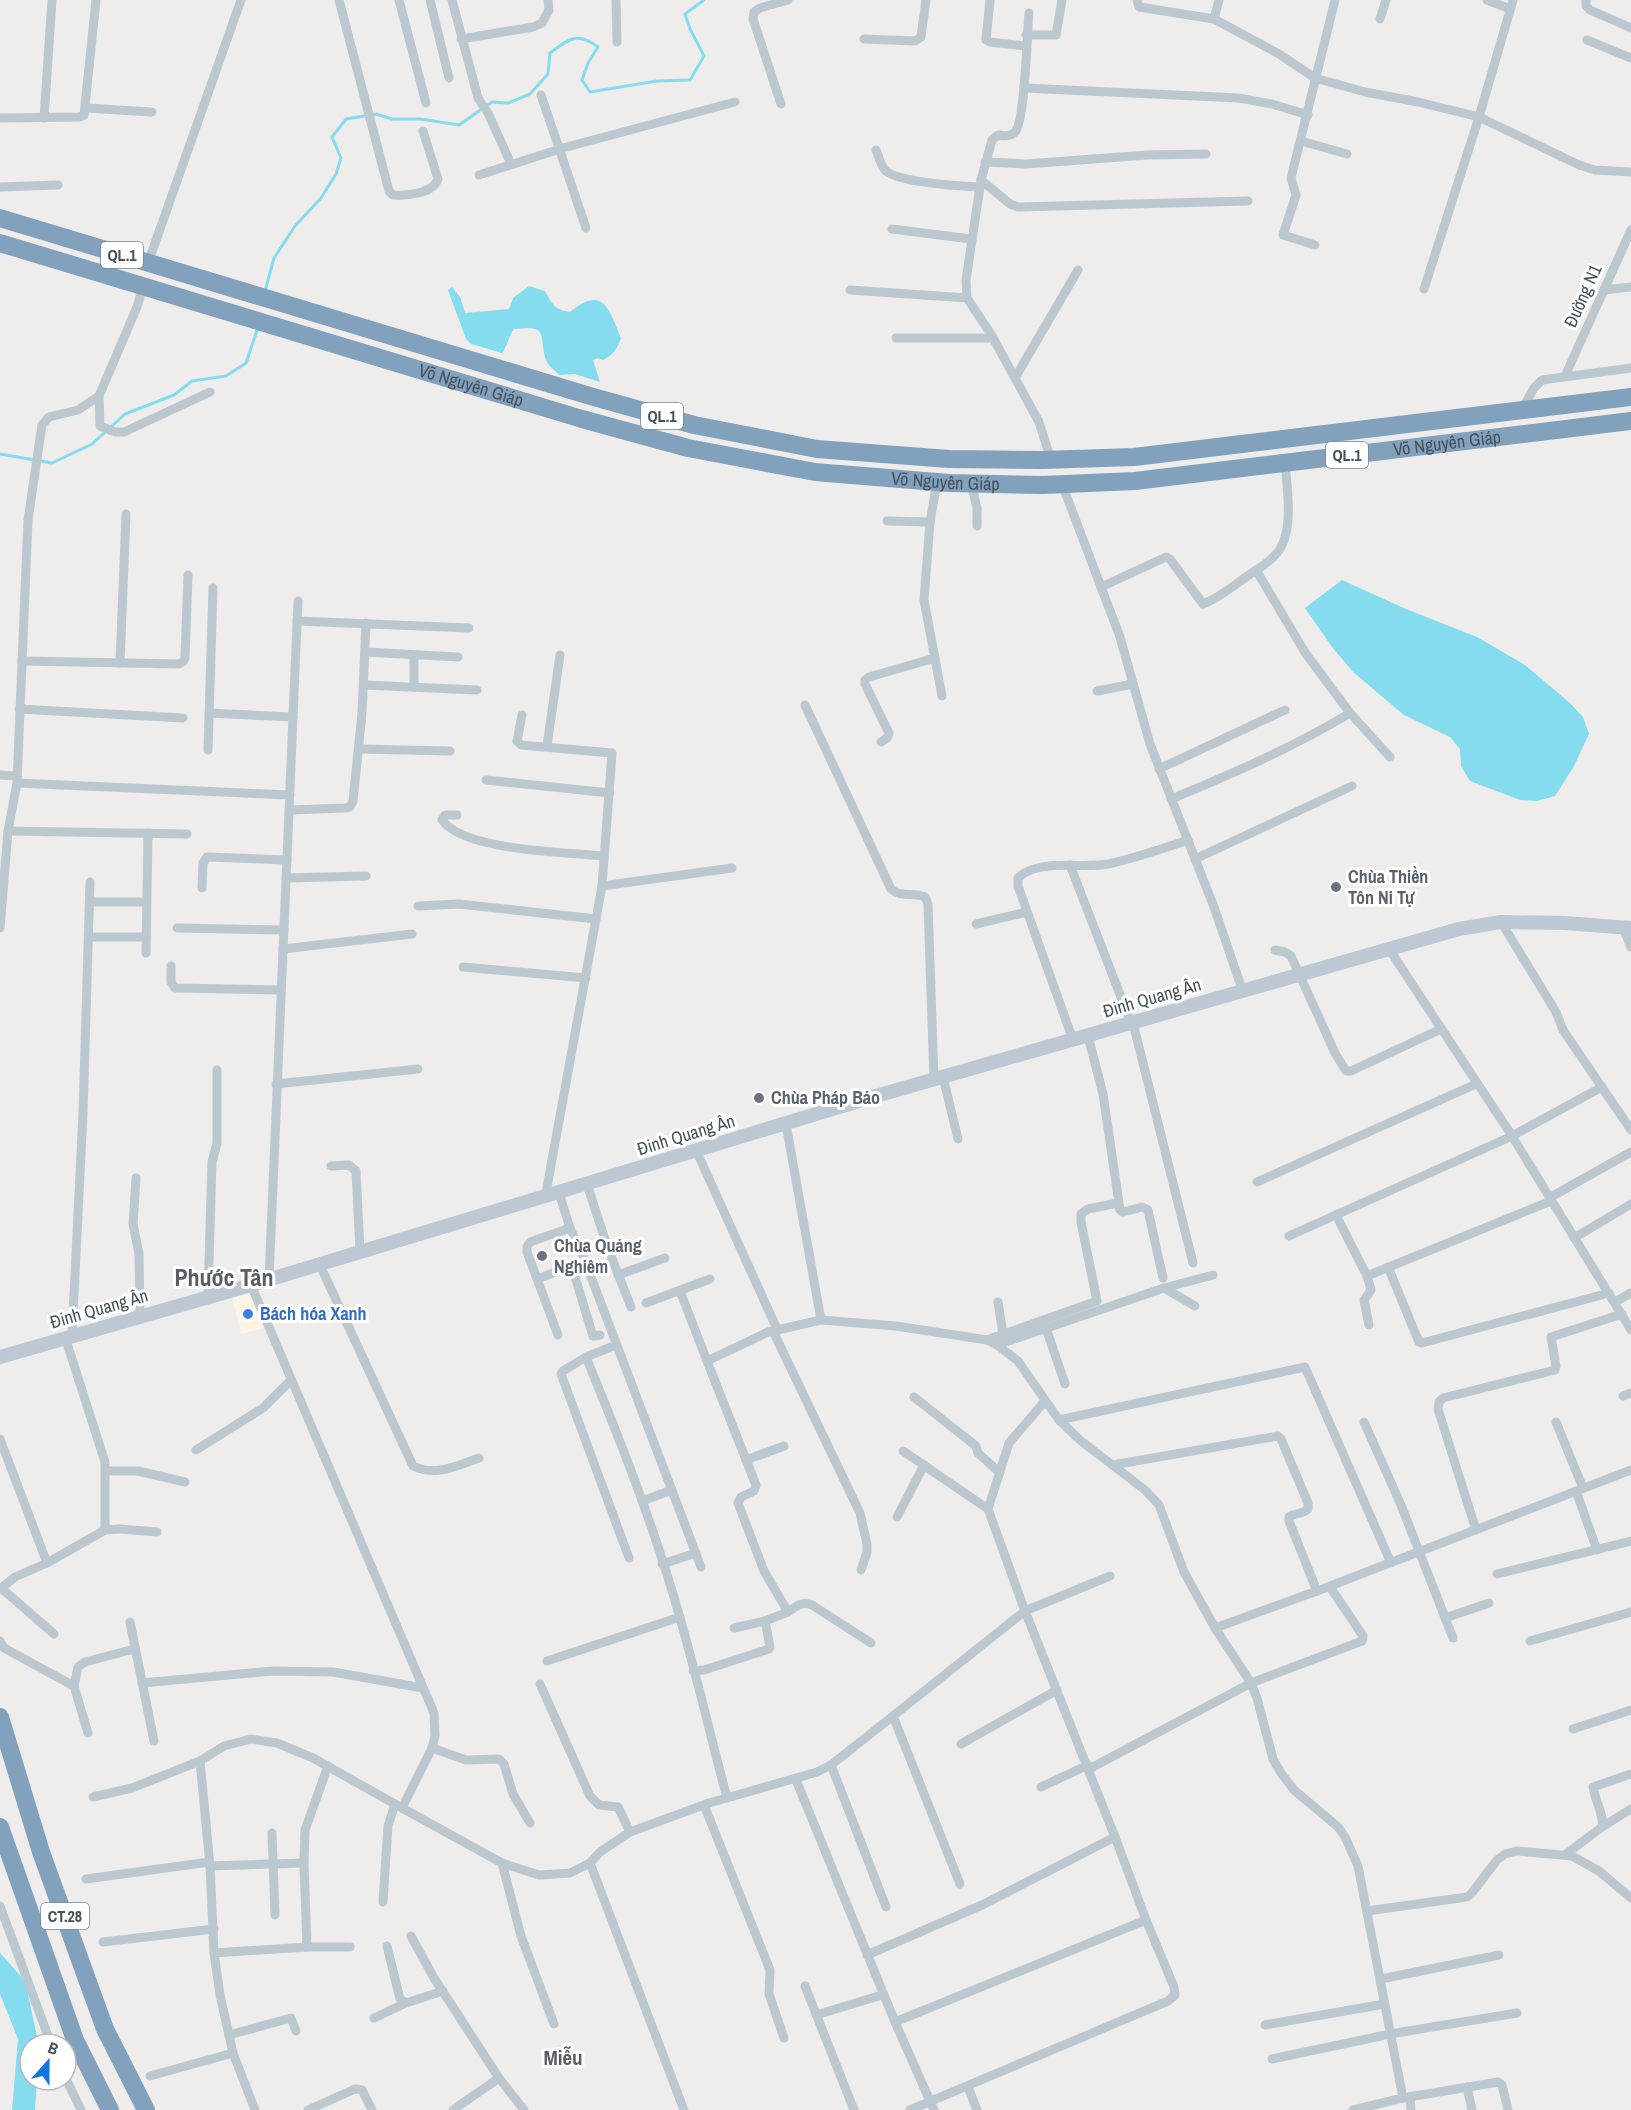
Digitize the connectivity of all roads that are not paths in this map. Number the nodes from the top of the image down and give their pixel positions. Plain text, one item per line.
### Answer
1 (52, 0) edge
2 (96, 0) edge
3 (241, 0) edge
4 (339, 0) edge
5 (399, 0) edge
6 (430, 0) edge
7 (452, 0) edge
8 (548, 0) edge
9 (616, 0) edge
10 (788, 0) edge
11 (926, 0) edge
12 (990, 0) edge
13 (1062, 0) edge
14 (1137, 0) edge
15 (1219, 0) edge
16 (1335, 0) edge
17 (1386, 0) edge
18 (1487, 0) edge
19 (1586, 0) edge
20 (1512, 4) edge
21 (1029, 13) dead end
22 (1214, 18) junction
23 (1380, 19) dead end
24 (1631, 28) edge
25 (1026, 35) junction
26 (461, 39) junction
27 (864, 39) dead end
28 (1587, 40) dead end
29 (617, 42) dead end
30 (1025, 46) junction
31 (1631, 58) edge
32 (449, 78) dead end
33 (1315, 78) junction
34 (1024, 88) junction
35 (541, 95) dead end
36 (735, 102) dead end
37 (426, 103) dead end
38 (782, 104) dead end
39 (86, 108) junction
40 (152, 112) dead end
41 (1308, 115) junction
42 (1479, 117) junction
43 (0, 118) edge
44 (44, 118) junction
45 (423, 132) dead end
46 (1301, 141) junction
47 (559, 150) junction
48 (876, 150) dead end
49 (1206, 154) dead end
50 (1347, 154) dead end
51 (985, 162) junction
52 (511, 164) junction
53 (1631, 172) edge
54 (479, 175) dead end
55 (980, 184) junction
56 (58, 185) dead end
57 (0, 187) edge
58 (1248, 201) dead end
59 (0, 218) edge
60 (586, 228) dead end
61 (892, 229) dead end
62 (1631, 230) edge
63 (971, 239) junction
64 (0, 243) edge
65 (1315, 244) dead end
66 (148, 263) junction
67 (1078, 270) dead end
68 (143, 286) junction
69 (1631, 287) edge
70 (1424, 289) dead end
71 (850, 290) dead end
72 (1604, 290) junction
73 (967, 298) junction
74 (896, 338) dead end
75 (993, 338) junction
76 (1631, 368) edge
77 (1565, 376) junction
78 (1015, 378) junction
79 (210, 392) dead end
80 (99, 396) junction
81 (1631, 397) edge
82 (1521, 411) junction
83 (1631, 421) edge
84 (1051, 460) junction
85 (1285, 463) junction
86 (937, 482) junction
87 (971, 483) junction
88 (1062, 484) junction
89 (126, 514) dead end
90 (886, 521) dead end
91 (930, 522) junction
92 (977, 526) dead end
93 (1256, 570) junction
94 (188, 575) dead end
95 (1101, 587) junction
96 (213, 588) dead end
97 (298, 601) dead end
98 (297, 621) junction
99 (366, 623) junction
100 (469, 628) dead end
101 (365, 652) junction
102 (414, 655) junction
103 (560, 655) dead end
104 (458, 657) dead end
105 (935, 658) junction
106 (22, 661) junction
107 (120, 663) junction
108 (1133, 684) junction
109 (363, 685) junction
110 (414, 687) junction
111 (477, 690) dead end
112 (1097, 691) dead end
113 (942, 696) dead end
114 (805, 705) dead end
115 (19, 709) junction
116 (1285, 710) dead end
117 (209, 713) junction
118 (1350, 713) junction
119 (522, 715) dead end
120 (293, 717) junction
121 (183, 718) dead end
122 (881, 742) dead end
123 (547, 746) junction
124 (359, 749) junction
125 (208, 750) dead end
126 (450, 752) dead end
127 (1390, 757) dead end
128 (1159, 769) junction
129 (0, 775) edge
130 (17, 779) junction
131 (486, 780) dead end
132 (1352, 786) dead end
133 (610, 794) junction
134 (290, 795) junction
135 (1171, 799) junction
136 (290, 810) junction
137 (0, 813) edge
138 (11, 813) junction
139 (457, 815) dead end
140 (8, 831) junction
141 (148, 833) junction
142 (187, 834) dead end
143 (1188, 840) junction
144 (603, 856) junction
145 (1195, 859) junction
146 (287, 860) junction
147 (1070, 865) junction
148 (732, 868) dead end
149 (366, 876) dead end
150 (286, 878) junction
151 (90, 882) dead end
152 (602, 886) junction
153 (202, 888) dead end
154 (2, 892) edge
155 (90, 902) junction
156 (146, 902) junction
157 (418, 906) dead end
158 (1027, 912) junction
159 (596, 919) junction
160 (1501, 922) junction
161 (976, 924) dead end
162 (0, 928) edge
163 (177, 928) dead end
164 (1627, 928) edge
165 (284, 930) junction
166 (412, 934) dead end
167 (88, 937) junction
168 (146, 937) junction
169 (1631, 947) edge
170 (283, 949) junction
171 (1389, 949) junction
172 (1275, 950) dead end
173 (146, 953) dead end
174 (171, 966) dead end
175 (463, 967) dead end
176 (1300, 975) junction
177 (586, 978) junction
178 (281, 990) junction
179 (1243, 992) junction
180 (1132, 1023) junction
181 (1441, 1029) junction
182 (1088, 1036) junction
183 (1073, 1040) junction
184 (418, 1069) dead end
185 (217, 1070) dead end
186 (938, 1078) junction
187 (276, 1084) junction
188 (1476, 1084) junction
189 (1602, 1088) junction
190 (786, 1124) junction
191 (1631, 1130) edge
192 (1512, 1136) junction
193 (958, 1139) dead end
194 (696, 1150) junction
195 (1631, 1152) edge
196 (332, 1166) dead end
197 (136, 1178) dead end
198 (1257, 1182) dead end
199 (587, 1184) junction
200 (559, 1193) junction
201 (545, 1198) junction
202 (1550, 1200) junction
203 (1118, 1203) junction
204 (1631, 1204) edge
205 (1336, 1215) junction
206 (570, 1228) junction
207 (1289, 1236) dead end
208 (1574, 1238) junction
209 (360, 1251) junction
210 (665, 1258) dead end
211 (585, 1261) junction
212 (319, 1263) junction
213 (1193, 1263) dead end
214 (572, 1267) junction
215 (1388, 1267) junction
216 (618, 1275) junction
217 (1214, 1275) dead end
218 (1368, 1276) junction
219 (269, 1279) junction
220 (537, 1279) junction
221 (710, 1279) dead end
222 (1163, 1283) junction
223 (251, 1285) junction
224 (680, 1291) junction
225 (1609, 1293) junction
226 (1631, 1293) edge
227 (208, 1296) junction
228 (998, 1302) dead end
229 (1614, 1302) junction
230 (646, 1303) dead end
231 (1195, 1306) dead end
232 (631, 1307) dead end
233 (1622, 1314) junction
234 (140, 1316) junction
235 (821, 1320) junction
236 (1369, 1325) dead end
237 (1046, 1328) junction
238 (775, 1330) junction
239 (1631, 1330) edge
240 (1004, 1334) junction
241 (558, 1335) dead end
242 (600, 1335) dead end
243 (69, 1336) junction
244 (987, 1340) junction
245 (616, 1345) junction
246 (997, 1345) junction
247 (0, 1357) edge
248 (586, 1357) junction
249 (707, 1361) junction
250 (291, 1380) junction
251 (1065, 1384) dead end
252 (914, 1397) dead end
253 (1045, 1401) junction
254 (1059, 1420) junction
255 (1364, 1422) dead end
256 (1556, 1422) dead end
257 (0, 1439) edge
258 (784, 1446) dead end
259 (196, 1450) dead end
260 (903, 1451) dead end
261 (479, 1458) dead end
262 (746, 1460) junction
263 (924, 1465) junction
264 (1113, 1465) junction
265 (1631, 1470) edge
266 (106, 1471) junction
267 (1000, 1473) junction
268 (185, 1482) dead end
269 (672, 1490) junction
270 (1580, 1490) junction
271 (642, 1502) junction
272 (988, 1509) junction
273 (897, 1517) dead end
274 (105, 1530) junction
275 (1476, 1530) junction
276 (157, 1532) dead end
277 (1631, 1540) edge
278 (1597, 1550) junction
279 (1419, 1552) junction
280 (696, 1553) junction
281 (629, 1558) dead end
282 (47, 1563) junction
283 (1391, 1563) junction
284 (662, 1564) junction
285 (701, 1567) dead end
286 (861, 1570) dead end
287 (1497, 1574) dead end
288 (1110, 1576) dead end
289 (1330, 1587) junction
290 (1, 1588) edge
291 (1317, 1591) junction
292 (1489, 1603) dead end
293 (1025, 1611) junction
294 (788, 1612) junction
295 (1631, 1612) edge
296 (680, 1617) junction
297 (1444, 1618) junction
298 (765, 1621) junction
299 (130, 1622) dead end
300 (734, 1628) dead end
301 (1215, 1628) junction
302 (54, 1634) dead end
303 (1453, 1638) dead end
304 (0, 1641) edge
305 (1530, 1641) dead end
306 (871, 1643) dead end
307 (134, 1649) junction
308 (547, 1661) dead end
309 (693, 1671) junction
310 (142, 1683) junction
311 (1251, 1683) junction
312 (540, 1684) dead end
313 (74, 1686) junction
314 (423, 1688) junction
315 (1057, 1690) junction
316 (1631, 1710) edge
317 (893, 1716) junction
318 (0, 1717) edge
319 (1573, 1730) dead end
320 (88, 1733) dead end
321 (154, 1741) dead end
322 (961, 1744) dead end
323 (432, 1748) junction
324 (200, 1761) junction
325 (831, 1765) junction
326 (328, 1766) junction
327 (1088, 1767) junction
328 (1631, 1774) edge
329 (796, 1780) junction
330 (1041, 1787) dead end
331 (93, 1797) dead end
332 (727, 1798) junction
333 (704, 1805) junction
334 (399, 1806) junction
335 (1631, 1809) edge
336 (530, 1823) dead end
337 (0, 1827) edge
338 (1602, 1827) junction
339 (630, 1832) junction
340 (272, 1833) dead end
341 (1115, 1837) junction
342 (1566, 1854) junction
343 (304, 1863) junction
344 (502, 1863) junction
345 (590, 1863) junction
346 (210, 1864) junction
347 (273, 1864) junction
348 (87, 1879) dead end
349 (960, 1884) dead end
350 (1631, 1898) edge
351 (382, 1902) dead end
352 (0, 1906) edge
353 (886, 1907) dead end
354 (1367, 1911) junction
355 (275, 1915) dead end
356 (1146, 1920) junction
357 (214, 1929) junction
358 (411, 1936) dead end
359 (103, 1942) dead end
360 (387, 1946) dead end
361 (307, 1947) junction
362 (350, 1947) dead end
363 (214, 1953) junction
364 (867, 1955) junction
365 (1499, 1955) dead end
366 (1380, 1979) junction
367 (805, 1986) dead end
368 (443, 1991) junction
369 (882, 1995) junction
370 (406, 2003) junction
371 (1384, 2004) junction
372 (1516, 2013) dead end
373 (816, 2015) junction
374 (374, 2018) dead end
375 (895, 2022) junction
376 (554, 2024) dead end
377 (1265, 2025) dead end
378 (296, 2031) dead end
379 (47, 2032) edge
380 (1390, 2034) junction
381 (229, 2035) junction
382 (784, 2038) dead end
383 (233, 2053) junction
384 (1272, 2059) dead end
385 (150, 2076) dead end
386 (499, 2078) junction
387 (968, 2086) junction
388 (1467, 2086) junction
389 (72, 2092) edge
390 (1406, 2098) junction
391 (932, 2106) edge
392 (81, 2110) edge
393 (110, 2110) edge
394 (146, 2110) edge
395 (255, 2110) edge
396 (308, 2110) edge
397 (372, 2110) edge
398 (453, 2110) edge
399 (524, 2110) edge
400 (684, 2110) edge
401 (854, 2110) edge
402 (910, 2110) edge
403 (977, 2110) edge
404 (1353, 2110) edge
405 (1411, 2110) edge
406 (1472, 2110) edge
407 (1508, 2110) edge

1 - 44 street
2 - 39 street
3 - 66 street
4 - 45 street
5 - 37 street
6 - 32 street
7 - 26 street
8 - 26 street
9 - 29 street
10 - 38 street
11 - 27 street
12 - 30 street
13 - 25 street
14 - 22 street
15 - 22 street
16 - 33 street
17 - 23 street
18 - 20 street
19 - 24 street
20 - 42 street
21 - 25 street
22 - 33 street
25 - 30 street
26 - 52 street
28 - 31 street
30 - 34 street
33 - 41 street
33 - 42 street
34 - 41 street
34 - 51 street
35 - 47 street
36 - 47 street
39 - 40 street
39 - 44 street
41 - 46 street
42 - 53 street
42 - 70 street
43 - 44 street
46 - 50 street
46 - 65 street
47 - 52 street
47 - 60 street
48 - 55 street
49 - 51 street
51 - 55 street
52 - 54 street
55 - 58 street
55 - 63 street
56 - 57 street
59 - 66 highway, QL.1
61 - 63 street
62 - 72 street, Đường N1
63 - 73 street
64 - 68 highway, QL.1
66 - 84 highway, Võ Nguyên Giáp / QL.1
67 - 78 street
68 - 80 street
68 - 86 highway, Võ Nguyên Giáp / QL.1
69 - 72 street
71 - 73 street
72 - 77 street, Đường N1
73 - 75 street
74 - 75 street
75 - 78 street
76 - 77 street
77 - 82 street
78 - 84 street
79 - 80 street
80 - 106 street
81 - 82 highway, Võ Nguyên Giáp / QL.1
82 - 84 highway, Võ Nguyên Giáp / QL.1
83 - 85 highway, Võ Nguyên Giáp / QL.1
85 - 88 highway, Võ Nguyên Giáp / QL.1
85 - 93 street
86 - 87 highway, Võ Nguyên Giáp / QL.1
86 - 91 street
87 - 88 highway, Võ Nguyên Giáp / QL.1
87 - 92 street
88 - 95 street
89 - 107 street
90 - 91 street
91 - 105 street
93 - 95 street
93 - 118 street
94 - 107 street
95 - 108 street
96 - 117 street
97 - 98 street
98 - 99 street
98 - 120 street
99 - 100 street
99 - 101 street
101 - 102 street
101 - 109 street
102 - 104 street
102 - 110 street
103 - 123 street
105 - 113 street
105 - 122 street
106 - 107 street
106 - 115 street
108 - 112 street
108 - 128 street
109 - 110 street
109 - 124 street
110 - 111 street
114 - 186 street
115 - 121 street
115 - 130 street
116 - 128 street
117 - 120 street
117 - 125 street
118 - 127 street
118 - 135 street
119 - 123 street
120 - 134 street
123 - 133 street
124 - 126 street
124 - 136 street
128 - 135 street
129 - 130 street
130 - 134 street
130 - 138 street
131 - 133 street
132 - 145 street
133 - 144 street
134 - 136 street
135 - 143 street
136 - 146 street
137 - 138 street
138 - 140 street
139 - 144 street
140 - 141 street
140 - 154 street
141 - 142 street
141 - 156 street
143 - 145 street
143 - 147 street
144 - 152 street
145 - 179 street
146 - 150 street
146 - 153 street
147 - 158 street
147 - 180 street
148 - 152 street
149 - 150 street
150 - 165 street
151 - 155 street
152 - 159 street
154 - 162 street
155 - 156 street
155 - 167 street
156 - 168 street
157 - 159 street
158 - 161 street
158 - 183 street
159 - 177 street
160 - 164 street, Đinh Quang Ân
160 - 171 street, Đinh Quang Ân
160 - 189 street
163 - 165 street
164 - 169 street
165 - 170 street
166 - 170 street
167 - 168 street
167 - 243 street
168 - 173 street
170 - 178 street
171 - 176 street, Đinh Quang Ân
171 - 181 street
172 - 176 street
174 - 178 street
175 - 177 street
176 - 179 street, Đinh Quang Ân
176 - 181 street
177 - 201 street
178 - 187 street
179 - 180 street, Đinh Quang Ân
180 - 182 street, Đinh Quang Ân
180 - 213 street
181 - 188 street
182 - 183 street, Đinh Quang Ân
182 - 203 street
183 - 186 street, Đinh Quang Ân
184 - 187 street
185 - 227 street
186 - 190 street, Đinh Quang Ân
186 - 193 street
187 - 219 street
188 - 192 street
188 - 198 street
189 - 191 street
189 - 192 street
190 - 194 street, Đinh Quang Ân
190 - 235 street
192 - 202 street
192 - 205 street
194 - 199 street, Đinh Quang Ân
194 - 238 street
195 - 202 street
196 - 209 street
197 - 234 street
199 - 200 street, Đinh Quang Ân
199 - 216 street
200 - 201 street, Đinh Quang Ân
200 - 206 street
201 - 209 street, Đinh Quang Ân
202 - 208 street
202 - 215 street
203 - 222 street
203 - 240 street
204 - 208 street
205 - 207 street
205 - 218 street
206 - 211 street
206 - 220 street
208 - 225 street
209 - 212 street, Đinh Quang Ân
210 - 216 street
211 - 214 street
211 - 245 street
212 - 219 street, Đinh Quang Ân
212 - 261 street
214 - 220 street
214 - 242 street
215 - 218 street
215 - 225 street
216 - 232 street
217 - 222 street
218 - 236 street
219 - 223 street, Đinh Quang Ân
220 - 241 street
221 - 224 street
222 - 231 street
222 - 237 street
223 - 227 street, Đinh Quang Ân
223 - 250 street
224 - 230 street
224 - 249 street
225 - 229 street
226 - 229 street
227 - 234 street, Đinh Quang Ân
228 - 240 street
229 - 233 street
233 - 239 street
233 - 275 street
234 - 243 street, Đinh Quang Ân
235 - 238 street
235 - 244 street
237 - 246 street
237 - 251 street
238 - 249 street
238 - 286 street
240 - 244 street
243 - 247 street, Đinh Quang Ân
243 - 266 street
244 - 246 street
245 - 248 street
245 - 269 street
246 - 253 street
248 - 271 street
248 - 281 street
249 - 262 street
250 - 259 street
250 - 314 street
252 - 267 street
253 - 254 street
253 - 267 street
254 - 264 street
254 - 283 street
255 - 279 street
256 - 270 street
257 - 282 street
258 - 262 street
260 - 263 street
262 - 294 street
263 - 272 street
263 - 273 street
264 - 291 street
264 - 301 street
265 - 270 street
266 - 268 street
266 - 274 street
267 - 272 street
269 - 271 street
269 - 280 street
270 - 275 street
270 - 278 street
271 - 284 street
272 - 293 street
274 - 276 street
274 - 282 street
275 - 279 street
277 - 278 street
278 - 287 street
279 - 283 street
279 - 297 street
280 - 284 street
280 - 285 street
282 - 290 street
283 - 289 street
284 - 296 street
288 - 293 street
289 - 291 street
289 - 311 street
290 - 302 street
291 - 301 street
292 - 297 street
293 - 315 street
293 - 317 street
294 - 298 street
294 - 306 street
295 - 305 street
296 - 308 street
296 - 309 street
297 - 303 street
298 - 300 street
298 - 309 street
299 - 307 street
301 - 311 street
304 - 313 street
307 - 310 street
307 - 313 street
309 - 332 street
310 - 314 street
310 - 321 street
311 - 327 street
311 - 354 street
312 - 339 street
313 - 320 street
314 - 323 street
315 - 322 street
315 - 327 street
316 - 319 street
317 - 325 street
317 - 349 street
318 - 394 highway, CT.28
323 - 334 street
323 - 336 street
324 - 326 street
324 - 331 street
324 - 346 street
325 - 329 street
325 - 353 street
326 - 334 street
326 - 343 street
327 - 330 street
327 - 341 street
328 - 338 street
329 - 332 street
329 - 364 street
332 - 333 street
333 - 339 street
333 - 382 street
334 - 344 street
334 - 351 street
335 - 338 street
337 - 393 highway, CT.28
338 - 342 street
339 - 345 street
340 - 347 street
341 - 356 street
341 - 364 street
342 - 350 street
342 - 354 street
343 - 347 street
343 - 361 street
344 - 345 street
344 - 376 street
345 - 400 street
346 - 347 street
346 - 348 street
346 - 357 street
347 - 355 street
352 - 379 street
354 - 366 street
356 - 375 street
356 - 387 street
357 - 359 street
357 - 363 street
358 - 368 street
360 - 370 street
361 - 362 street
361 - 363 street
363 - 381 street
364 - 369 street
365 - 366 street
366 - 371 street
367 - 373 street
368 - 370 street
368 - 386 street
369 - 373 street
369 - 375 street
370 - 374 street
371 - 377 street
371 - 380 street
372 - 380 street
373 - 401 street
375 - 391 street
378 - 381 street
380 - 384 street
380 - 390 street
381 - 383 street
383 - 385 street
383 - 395 street
386 - 398 street
386 - 399 street
387 - 391 street
387 - 403 street
388 - 390 street
388 - 406 street
388 - 407 street
389 - 392 street
390 - 404 street
390 - 405 street
391 - 402 street
396 - 397 street

